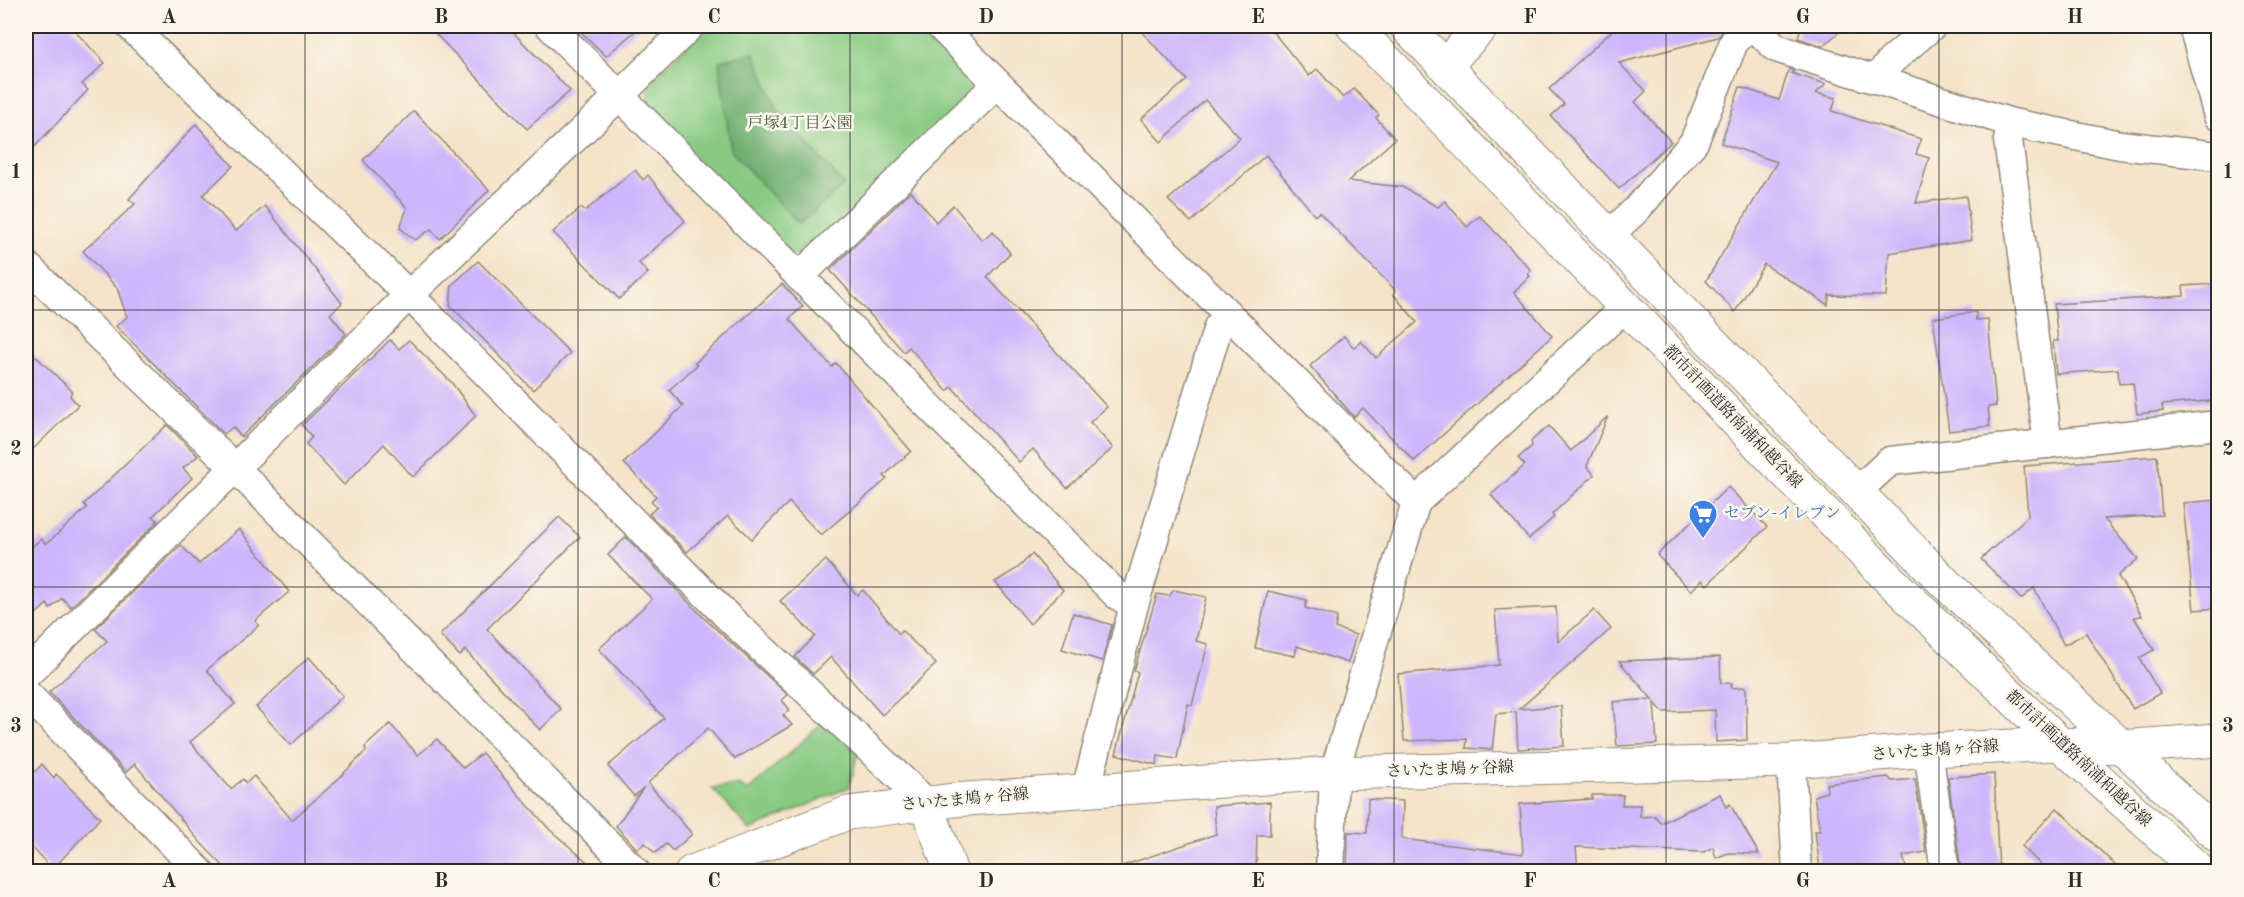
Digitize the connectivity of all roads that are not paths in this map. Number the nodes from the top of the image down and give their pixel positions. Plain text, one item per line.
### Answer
1 (130, 26) edge
2 (550, 26) edge
3 (690, 26) edge
4 (940, 26) edge
5 (1353, 26) edge
6 (1406, 26) edge
7 (1482, 26) edge
8 (1752, 26) edge
9 (1932, 26) edge
10 (2193, 26) edge
11 (1445, 66) junction
12 (1876, 79) junction
13 (997, 84) junction
14 (620, 95) junction
15 (2218, 116) edge
16 (2012, 123) junction
17 (2218, 156) edge
18 (1610, 234) junction
19 (26, 265) edge
20 (799, 277) junction
21 (409, 295) junction
22 (1626, 306) junction
23 (1228, 316) junction
24 (2218, 425) edge
25 (2048, 444) junction
26 (236, 469) junction
27 (1857, 491) junction
28 (1416, 502) junction
29 (1134, 605) junction
30 (26, 675) edge
31 (26, 693) edge
32 (2218, 740) edge
33 (2060, 744) junction
34 (2120, 747) junction
35 (1928, 750) junction
36 (1791, 761) junction
37 (1334, 773) junction
38 (1086, 790) junction
39 (926, 802) junction
40 (2218, 836) edge
41 (200, 872) edge
42 (636, 872) edge
43 (692, 872) edge
44 (951, 872) edge
45 (1330, 872) edge
46 (1797, 872) edge
47 (1945, 872) edge
48 (2200, 872) edge

1 - 21 street
2 - 14 street
3 - 14 street
4 - 13 street
5 - 22 street, 都市計画道路南浦和越谷線
6 - 11 street
7 - 11 street
8 - 12 street
8 - 18 street
9 - 12 street
10 - 15 street
11 - 18 street
12 - 16 street
13 - 20 street
13 - 23 street
14 - 20 street
14 - 21 street
16 - 17 street
16 - 25 street
18 - 27 street
19 - 26 street
20 - 29 street
21 - 26 street
21 - 39 street
22 - 28 street
22 - 33 street, 都市計画道路南浦和越谷線
23 - 28 street
23 - 29 street
24 - 25 street
25 - 27 street
26 - 30 street
26 - 42 street
27 - 34 street
28 - 37 street
29 - 38 street
31 - 41 street
32 - 34 street, さいたま鳩ヶ谷線
33 - 34 street, さいたま鳩ヶ谷線
33 - 35 street, さいたま鳩ヶ谷線
33 - 48 street, 都市計画道路南浦和越谷線
34 - 40 street
35 - 36 street, さいたま鳩ヶ谷線
35 - 47 street
36 - 37 street, さいたま鳩ヶ谷線
36 - 46 street
37 - 38 street, さいたま鳩ヶ谷線
37 - 45 street
38 - 39 street, さいたま鳩ヶ谷線
39 - 43 street, さいたま鳩ヶ谷線
39 - 44 street

